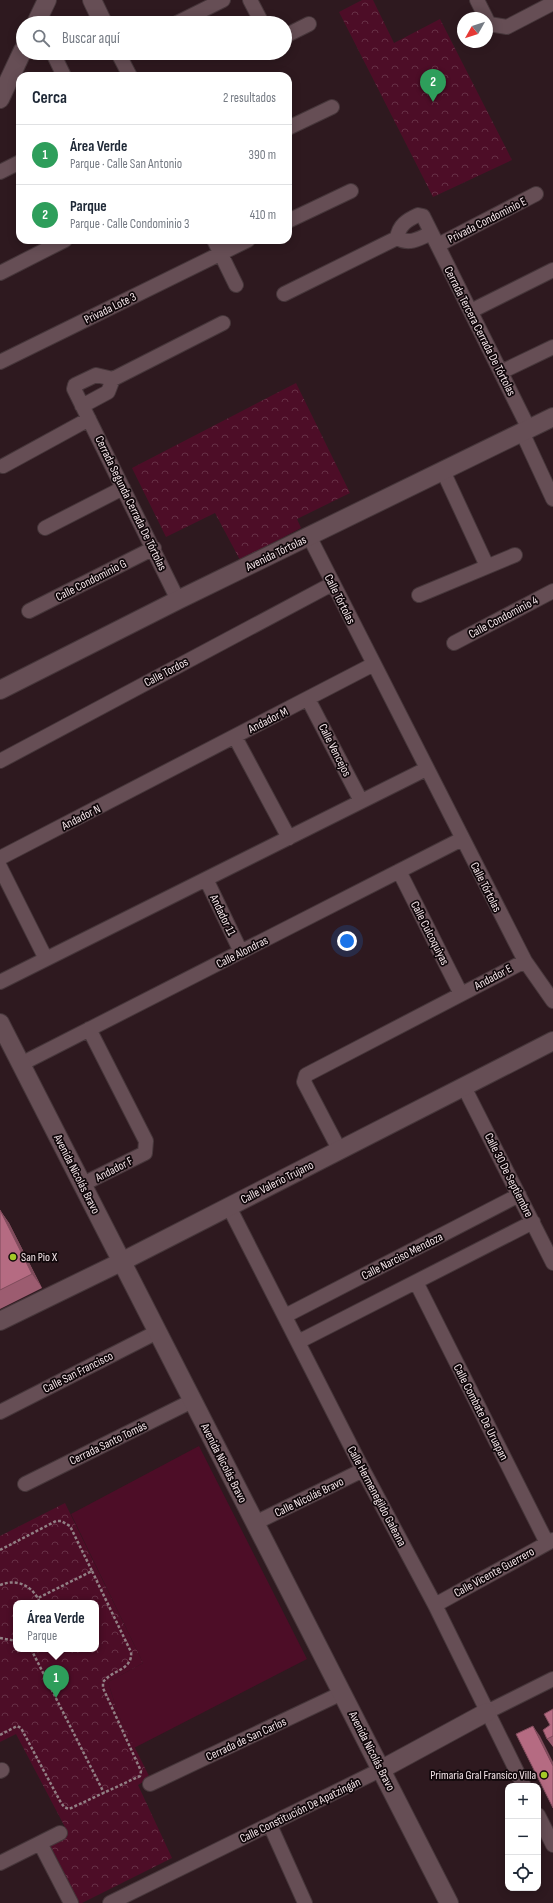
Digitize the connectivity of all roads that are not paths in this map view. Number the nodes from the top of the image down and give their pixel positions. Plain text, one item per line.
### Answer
1 (47, 0) edge
2 (92, 0) edge
3 (223, 0) edge
4 (250, 0) edge
5 (477, 0) edge
6 (553, 3) edge
7 (483, 12) edge
8 (39, 16) edge
9 (100, 16) edge
10 (191, 16) edge
11 (258, 16) edge
12 (493, 22) edge
13 (309, 24) dead end
14 (292, 32) edge
15 (18, 60) edge
16 (56, 60) edge
17 (122, 60) edge
18 (62, 72) edge
19 (128, 72) edge
20 (0, 99) edge
21 (332, 107) dead end
22 (292, 126) edge
23 (16, 164) edge
24 (0, 172) edge
25 (351, 191) dead end
26 (536, 194) dead end
27 (292, 219) edge
28 (431, 233) junction
29 (397, 238) junction
30 (57, 244) edge
31 (216, 244) edge
32 (240, 244) edge
33 (438, 245) junction
34 (221, 253) junction
35 (553, 270) edge
36 (0, 273) edge
37 (236, 285) dead end
38 (284, 294) dead end
39 (471, 311) junction
40 (223, 322) dead end
41 (553, 347) edge
42 (0, 362) edge
43 (501, 372) junction
44 (113, 378) junction
45 (82, 406) junction
46 (553, 417) edge
47 (89, 419) junction
48 (525, 431) junction
49 (3, 466) dead end
50 (443, 471) junction
51 (123, 488) junction
52 (553, 499) edge
53 (45, 528) dead end
54 (309, 536) junction
55 (154, 548) junction
56 (515, 555) dead end
57 (487, 566) junction
58 (332, 584) junction
59 (553, 591) edge
60 (419, 595) dead end
61 (178, 600) junction
62 (29, 611) dead end
63 (454, 643) dead end
64 (374, 664) junction
65 (0, 690) edge
66 (308, 699) junction
67 (235, 737) junction
68 (0, 761) edge
69 (426, 769) junction
70 (162, 775) joint
71 (361, 802) junction
72 (289, 838) junction
73 (462, 839) junction
74 (0, 858) edge
75 (0, 867) edge
76 (399, 872) junction
77 (206, 879) junction
78 (241, 952) junction
79 (46, 959) junction
80 (525, 960) junction
81 (0, 982) edge
82 (461, 994) junction
83 (553, 1002) edge
84 (0, 1023) edge
85 (89, 1029) junction
86 (553, 1041) edge
87 (21, 1064) junction
88 (464, 1087) junction
89 (340, 1150) junction
90 (82, 1184) junction
91 (519, 1195) junction
92 (229, 1207) junction
93 (533, 1222) junction
94 (121, 1262) junction
95 (553, 1263) edge
96 (416, 1282) junction
97 (285, 1316) junction
98 (0, 1321) edge
99 (157, 1332) junction
100 (298, 1342) junction
101 (192, 1401) junction
102 (0, 1412) edge
103 (363, 1470) junction
104 (25, 1484) dead end
105 (255, 1523) junction
106 (550, 1542) edge
107 (435, 1605) junction
108 (553, 1678) edge
109 (342, 1693) junction
110 (487, 1712) junction
111 (382, 1769) junction
112 (522, 1783) edge
113 (150, 1784) dead end
114 (540, 1819) edge
115 (270, 1825) junction
116 (60, 1833) dead end
117 (40, 1842) junction
118 (553, 1845) edge
119 (0, 1863) edge
120 (71, 1903) edge
121 (110, 1903) edge
122 (305, 1903) edge
123 (449, 1903) edge

1 - 8 street
2 - 9 street
3 - 10 street
4 - 11 street
5 - 7 street
6 - 12 street
13 - 14 street
15 - 20 street
16 - 18 street
17 - 19 street
21 - 22 street
23 - 24 street
25 - 27 street
26 - 33 street, Privada Condominio E
28 - 29 street
28 - 29 street, Cerrada Tercera Cerrada De Tórtolas
28 - 33 street, Cerrada Tercera Cerrada De Tórtolas
29 - 38 street
30 - 36 street
31 - 34 street
32 - 34 street, Privada Lote 3
33 - 39 street, Cerrada Tercera Cerrada De Tórtolas
34 - 37 street
34 - 42 street, Privada Lote 3
35 - 39 street
39 - 43 street, Cerrada Tercera Cerrada De Tórtolas
40 - 44 street
41 - 43 street
43 - 48 street, Cerrada Tercera Cerrada De Tórtolas
44 - 45 street
44 - 45 street, Cerrada Segunda Cerrada De Tórtolas
45 - 47 street, Cerrada Segunda Cerrada De Tórtolas
46 - 48 street, Avenida Tórtolas
47 - 49 street
47 - 51 street, Cerrada Segunda Cerrada De Tórtolas
48 - 50 street, Avenida Tórtolas
48 - 52 street, Cerrada Tercera Cerrada De Tórtolas
50 - 54 street, Avenida Tórtolas
50 - 57 street
51 - 53 street
51 - 55 street, Cerrada Segunda Cerrada De Tórtolas
54 - 58 street, Calle Tórtolas
54 - 61 street, Avenida Tórtolas
55 - 61 street, Cerrada Segunda Cerrada De Tórtolas
55 - 62 street, Calle Condominio G
56 - 57 street
57 - 60 street
58 - 64 street, Calle Tórtolas
58 - 68 street, Calle Tordos
59 - 63 street, Calle Condominio 4
61 - 65 street, Avenida Tórtolas
64 - 66 street, Andador M
64 - 69 street, Calle Tórtolas
66 - 67 street, Andador M
66 - 71 street, Calle Vencejos
67 - 70 street, Andador M
67 - 72 street
69 - 71 street
69 - 73 street, Calle Tórtolas
70 - 74 street, Andador N
71 - 72 street
72 - 77 street
73 - 76 street, Calle Alondras
73 - 80 street, Calle Tórtolas
75 - 79 street
76 - 78 street, Calle Alondras
76 - 82 street, Calle Culcoquiyas
77 - 78 street, Andador 11
77 - 79 street
78 - 85 street, Calle Alondras
79 - 81 street
80 - 82 street, Andador E
80 - 83 street, Calle Tórtolas
82 - 89 street, Andador E
84 - 87 street, Avenida Nicolás Bravo
85 - 87 street, Calle Alondras
85 - 90 street, Andador F
86 - 88 street, Calle Valerio Trujano
87 - 90 street, Avenida Nicolás Bravo
88 - 89 street, Calle Valerio Trujano
88 - 91 street, Calle 30 De Septiembre
89 - 92 street, Calle Valerio Trujano
90 - 94 street, Avenida Nicolás Bravo
91 - 93 street, Calle 30 De Septiembre
91 - 97 street, Calle Narciso Mendoza
92 - 94 street, Calle Valerio Trujano
92 - 97 street, Calle Hermenegildo Galeana
93 - 95 street, Calle 30 De Septiembre
93 - 96 street
94 - 98 street, Calle Valerio Trujano
94 - 99 street, Avenida Nicolás Bravo
96 - 100 street
96 - 106 street, Calle Combate De Uruapan
97 - 100 street, Calle Hermenegildo Galeana
99 - 101 street, Avenida Nicolás Bravo
99 - 102 street, Calle San Francisco
100 - 103 street, Calle Hermenegildo Galeana
101 - 104 street, Cerrada Santo Tomás
101 - 105 street, Avenida Nicolás Bravo
103 - 105 street, Calle Nicolás Bravo
103 - 107 street, Calle Hermenegildo Galeana
105 - 109 street, Avenida Nicolás Bravo
106 - 107 street, Calle Vicente Guerrero
107 - 110 street, Calle Hermenegildo Galeana
108 - 110 street
109 - 111 street, Avenida Nicolás Bravo
109 - 113 street, Cerrada de San Carlos
110 - 111 street, Calle Constitución De Apatzingán
110 - 112 street, Calle Hermenegildo Galeana
111 - 115 street, Calle Constitución De Apatzingán
111 - 123 street, Avenida Nicolás Bravo
114 - 118 street
115 - 121 street, Calle Constitución De Apatzingán
115 - 122 street
116 - 117 street
117 - 119 street
117 - 120 street

